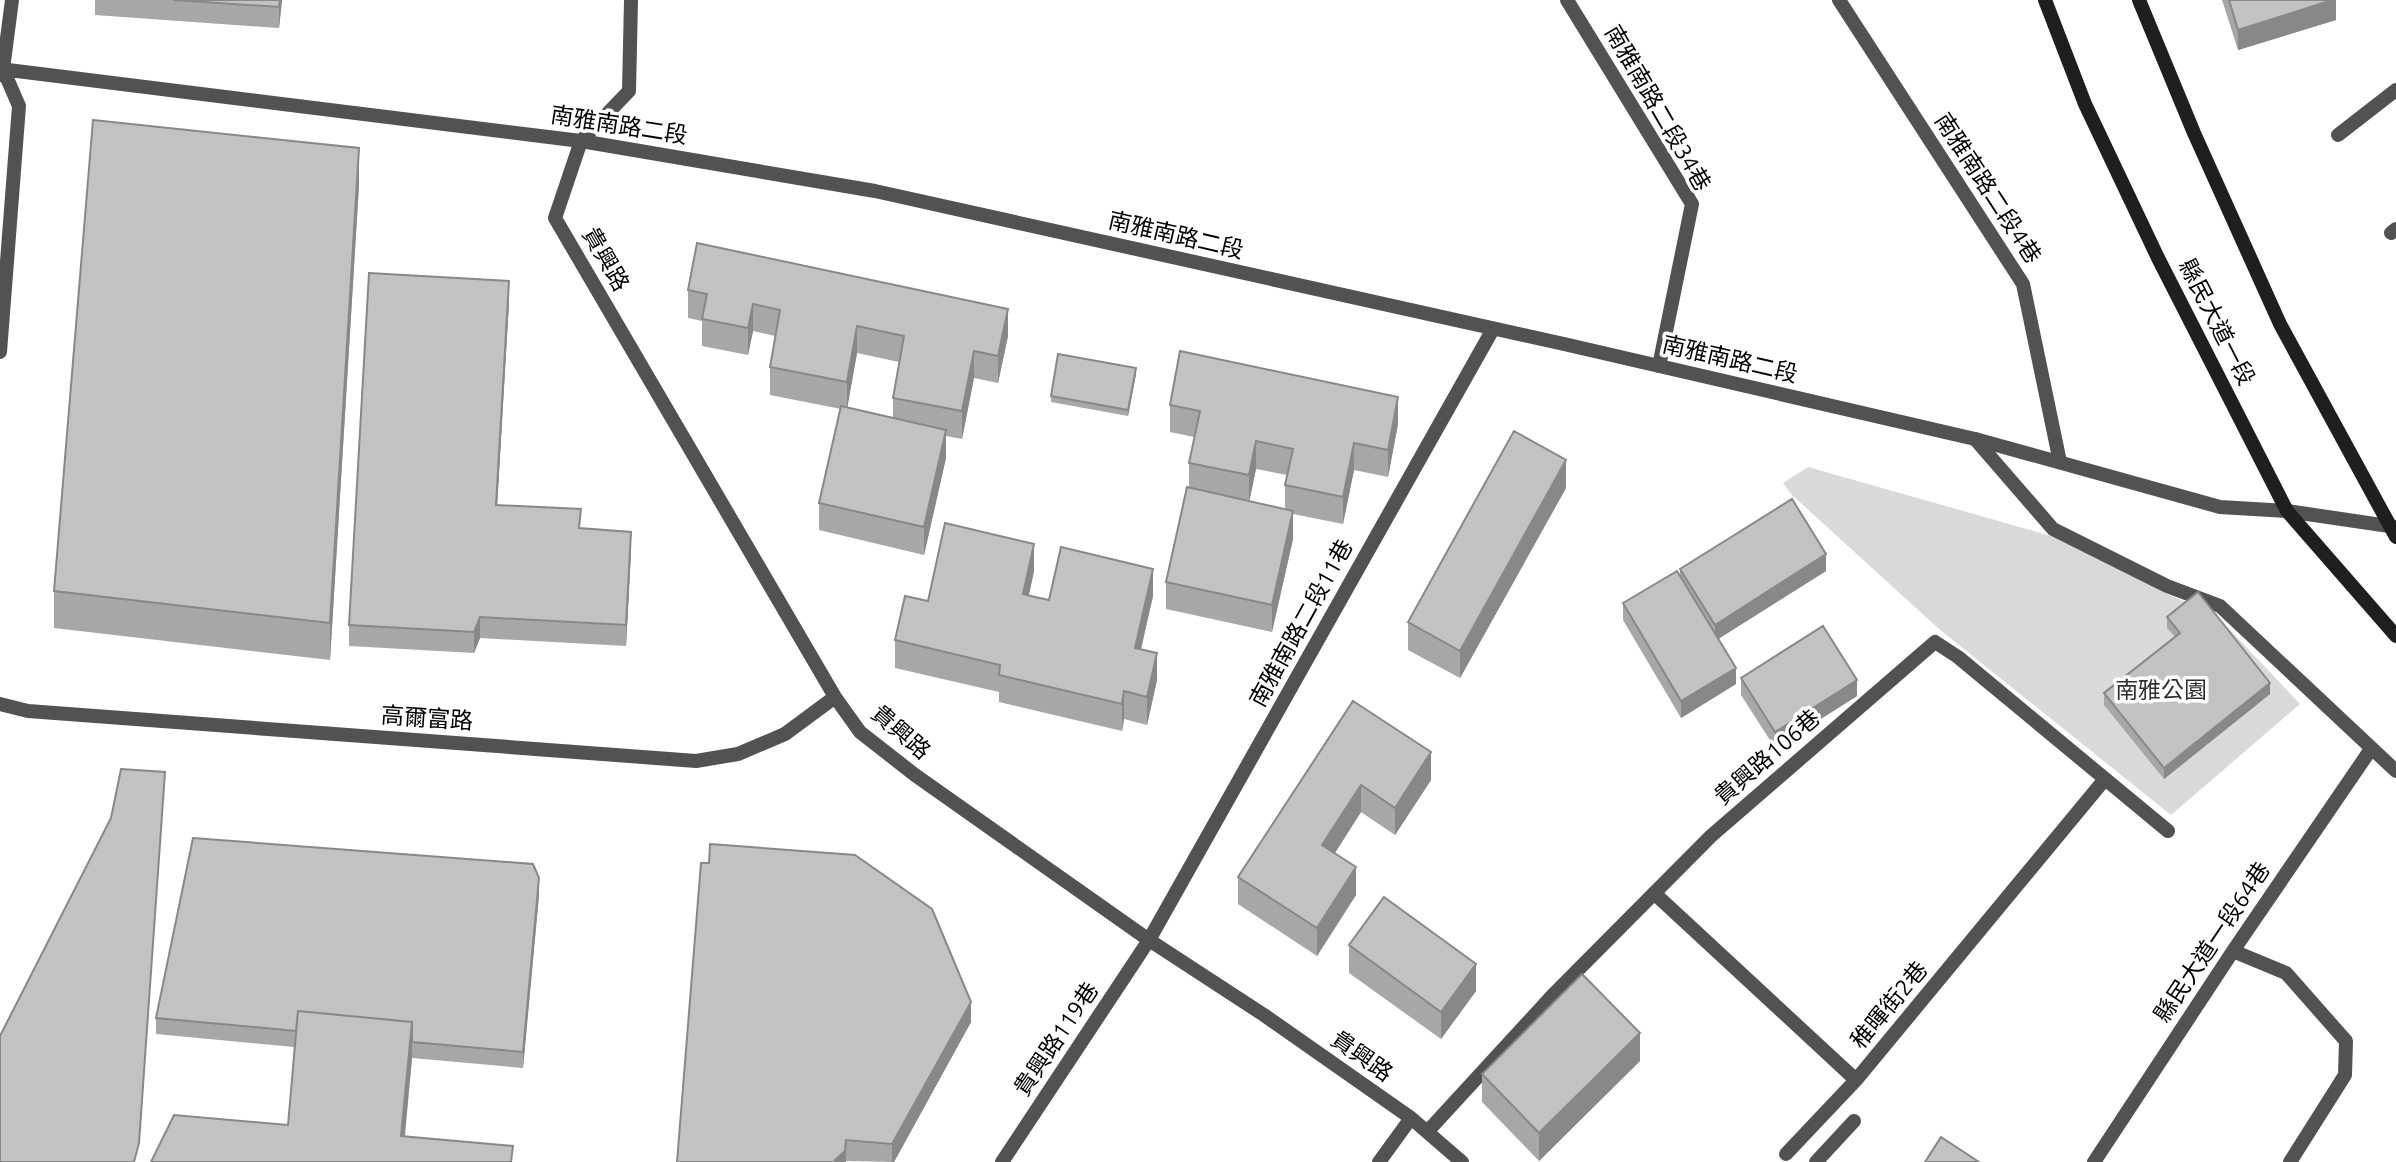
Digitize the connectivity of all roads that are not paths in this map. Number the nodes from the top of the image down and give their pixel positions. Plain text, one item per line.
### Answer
1 (12, 0) edge
2 (631, 0) edge
3 (1567, 0) edge
4 (1839, 0) edge
5 (2045, 0) edge
6 (2139, 0) edge
7 (1, 71) edge
8 (2396, 90) edge
9 (2338, 135) dead end
10 (581, 141) junction
11 (1493, 329) junction
12 (0, 352) edge
13 (1659, 366) junction
14 (1976, 439) junction
15 (2060, 462) junction
16 (2287, 511) junction
17 (2393, 530) edge
18 (2396, 636) edge
19 (835, 697) junction
20 (0, 704) edge
21 (2371, 749) junction
22 (2396, 771) edge
23 (2105, 779) junction
24 (2168, 831) dead end
25 (1654, 893) junction
26 (1149, 940) junction
27 (2232, 951) junction
28 (1856, 1080) junction
29 (1411, 1118) junction
30 (1854, 1121) dead end
31 (1428, 1131) junction
32 (1786, 1154) dead end
33 (1002, 1162) edge
34 (1379, 1162) edge
35 (1462, 1162) edge
36 (1816, 1162) edge
37 (2094, 1162) edge
38 (2290, 1162) edge

1 - 7 street
2 - 10 street
3 - 13 street, 南雅南路二段34巷
4 - 15 street, 南雅南路二段4巷
5 - 16 main road, 縣民大道一段
6 - 17 main road
7 - 10 street, 南雅南路二段
7 - 12 street
8 - 9 street
10 - 11 street, 南雅南路二段
10 - 19 street, 貴興路
11 - 13 street, 南雅南路二段
11 - 26 street, 南雅南路二段11巷
13 - 14 street, 南雅南路二段
14 - 15 street, 南雅南路二段
14 - 21 street
15 - 16 street, 南雅南路二段
16 - 17 street, 南雅南路二段
16 - 18 main road, 縣民大道一段
19 - 20 street, 高爾富路
19 - 26 street, 貴興路
21 - 22 street
21 - 27 street, 縣民大道一段64巷
23 - 24 street, 貴興路106巷
23 - 25 street, 貴興路106巷
23 - 28 street, 稚暉街2巷
25 - 28 street, 稚暉街2巷
25 - 31 street, 貴興路106巷
26 - 29 street, 貴興路
26 - 33 street, 貴興路119巷
27 - 37 street, 縣民大道一段64巷
27 - 38 street
28 - 32 street
29 - 31 street, 貴興路
29 - 34 street
30 - 36 street
31 - 35 street, 貴興路

